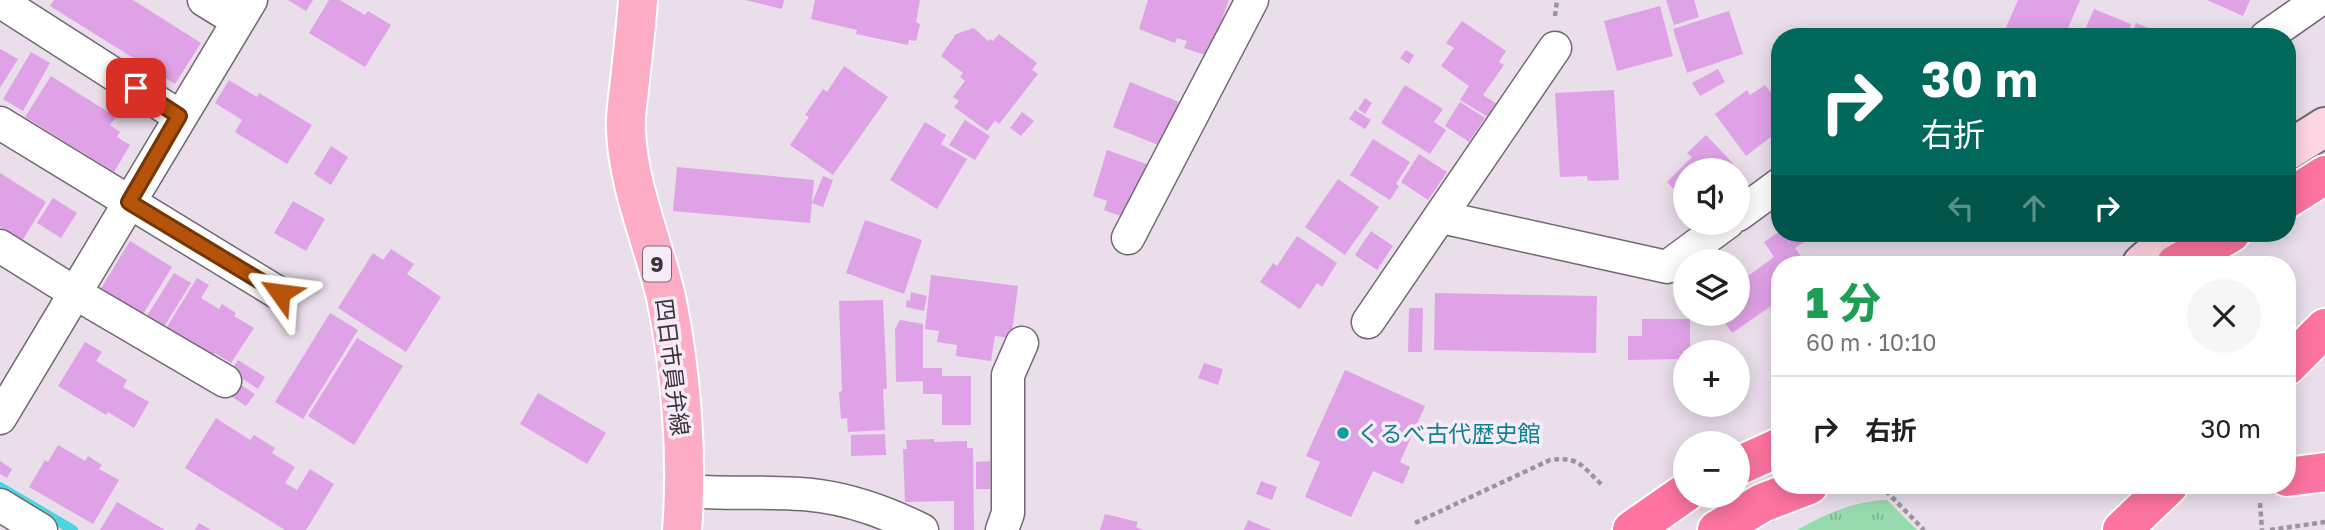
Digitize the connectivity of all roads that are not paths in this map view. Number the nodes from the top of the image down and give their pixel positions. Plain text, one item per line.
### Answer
1 (204, 0) edge
2 (638, 0) edge
3 (1252, 0) edge
4 (2319, 0) edge
5 (6, 5) dead end
6 (245, 11) edge
7 (2279, 28) edge
8 (1555, 48) dead end
9 (179, 116) junction
10 (0, 123) edge
11 (2325, 127) edge
12 (2296, 145) edge
13 (2325, 175) edge
14 (1771, 191) edge
15 (2296, 193) edge
16 (129, 202) junction
17 (1750, 206) edge
18 (1441, 217) junction
19 (1710, 235) edge
20 (1128, 237) dead end
21 (2168, 242) edge
22 (2215, 242) edge
23 (0, 246) edge
24 (2151, 256) edge
25 (2190, 256) edge
26 (75, 293) junction
27 (280, 293) dead end
28 (1368, 322) dead end
29 (2325, 328) edge
30 (1022, 343) dead end
31 (2325, 346) edge
32 (2296, 357) edge
33 (2296, 371) edge
34 (11, 375) edge
35 (225, 380) dead end
36 (0, 418) edge
37 (1771, 451) edge
38 (1750, 461) edge
39 (2325, 472) edge
40 (2296, 476) edge
41 (685, 491) junction
42 (1786, 494) edge
43 (2160, 494) edge
44 (1673, 501) edge
45 (0, 505) edge
46 (41, 530) edge
47 (682, 530) edge
48 (922, 530) edge
49 (1002, 530) edge
50 (1632, 530) edge
51 (1717, 530) edge
52 (2122, 530) edge

1 - 6 street
2 - 41 main road, 四日市員弁線 / 9
3 - 20 street
4 - 7 street
5 - 9 street
6 - 9 street
8 - 18 street
9 - 16 street
10 - 16 street
11 - 12 street
13 - 15 highway
14 - 17 street
16 - 26 street
16 - 27 street
18 - 19 street
18 - 28 street
21 - 24 street
22 - 25 highway
23 - 26 street
26 - 34 street
26 - 35 street
29 - 32 highway
30 - 49 street
31 - 33 highway
34 - 36 street
37 - 38 highway
39 - 40 highway
41 - 47 main road, 四日市員弁線 / 9
41 - 48 street
42 - 51 highway
43 - 52 highway
44 - 50 highway
45 - 46 street

